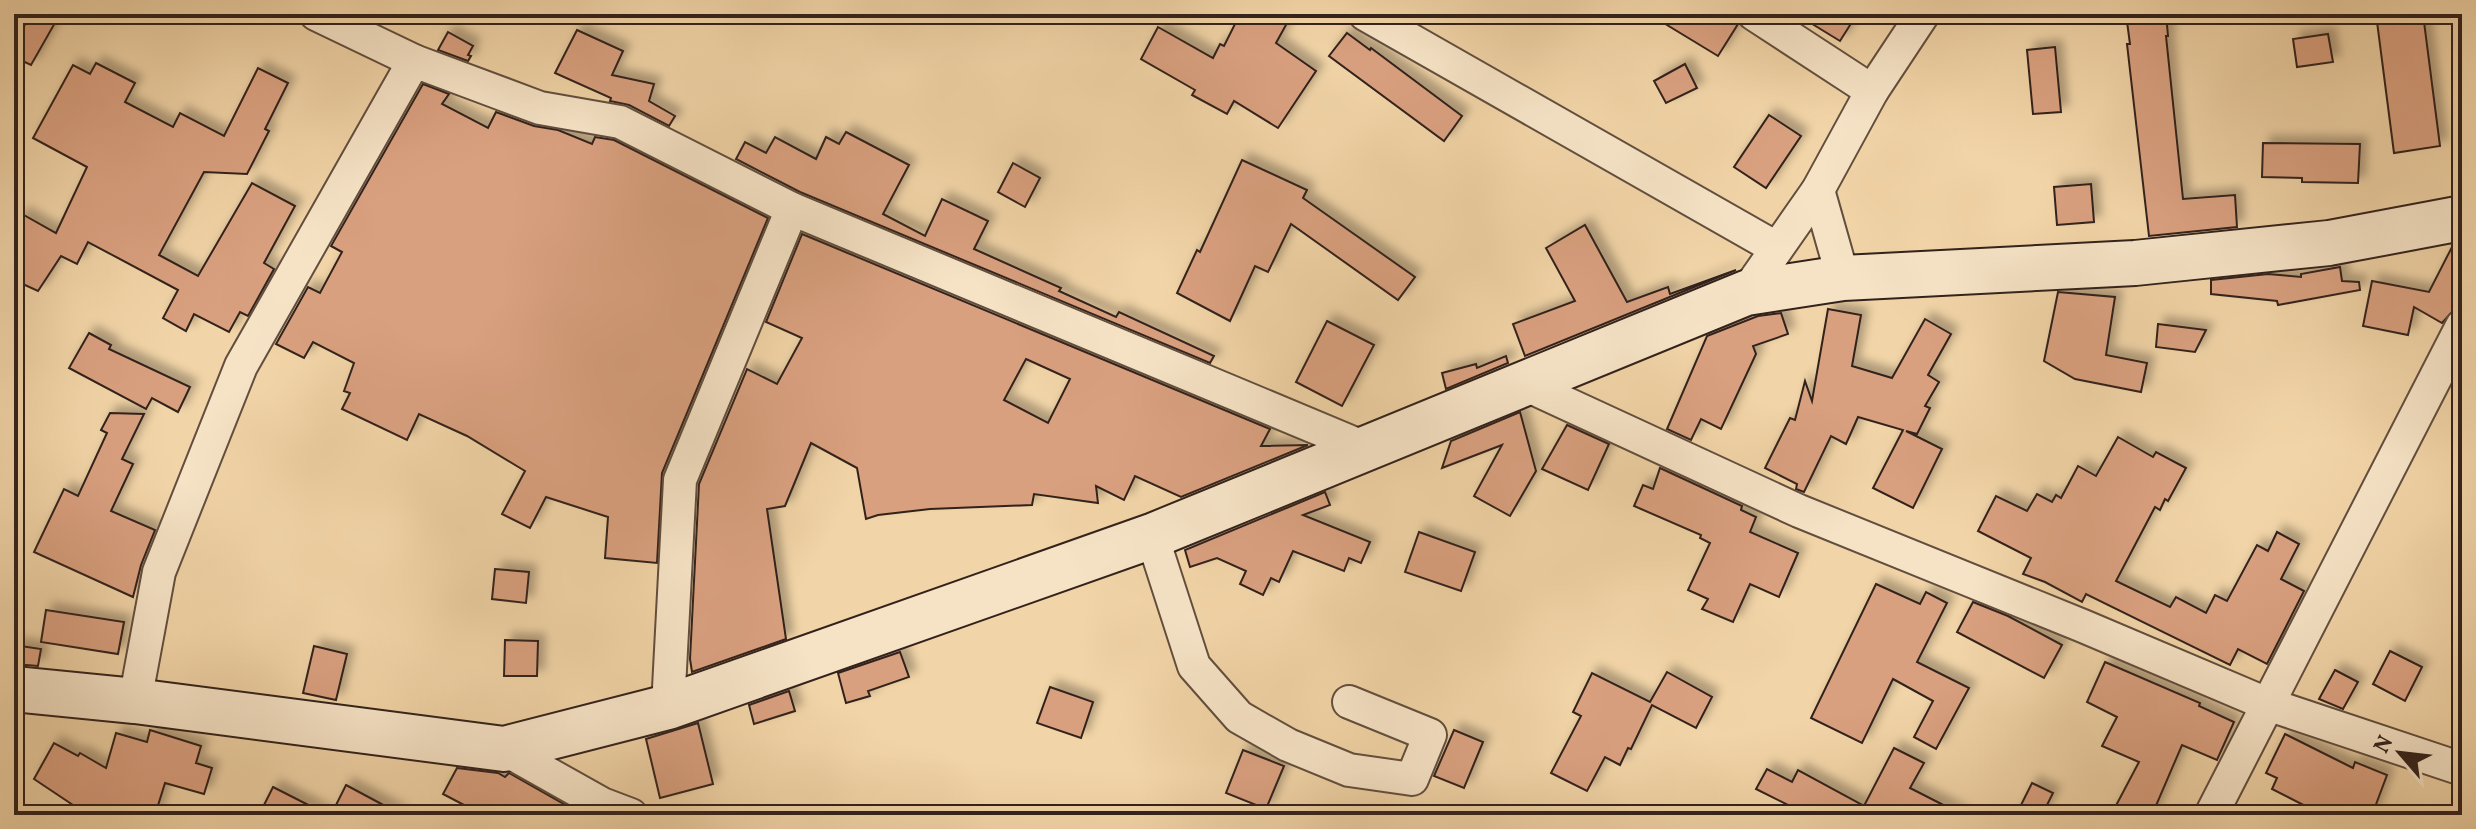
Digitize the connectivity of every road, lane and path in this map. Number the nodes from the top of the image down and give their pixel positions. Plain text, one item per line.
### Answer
1 (316, 14) edge
2 (1365, 14) edge
3 (1754, 14) edge
4 (1923, 14) edge
5 (414, 61) junction
6 (1872, 91) junction
7 (1818, 190) junction
8 (792, 209) junction
9 (2462, 218) edge
10 (1776, 248) junction
11 (1843, 278) junction
12 (1746, 293) junction
13 (2462, 326) edge
14 (1524, 384) junction
15 (1365, 448) junction
16 (1152, 536) junction
17 (14, 689) edge
18 (135, 701) junction
19 (1349, 702) dead end
20 (2267, 704) junction
21 (668, 707) junction
22 (504, 749) junction
23 (2462, 769) edge
24 (631, 815) edge
25 (2211, 815) edge

1 - 5 street
2 - 10 street
3 - 6 street
4 - 6 street
5 - 8 street
5 - 18 street
6 - 7 street
7 - 10 street
7 - 11 street
8 - 15 street
8 - 21 street
9 - 11 street
10 - 12 street
11 - 12 street
12 - 14 street
13 - 20 street
14 - 15 street
14 - 20 street
15 - 16 street
16 - 19 street
16 - 21 street
17 - 18 street
18 - 22 street
20 - 23 street
20 - 25 street
21 - 22 street
22 - 24 street

